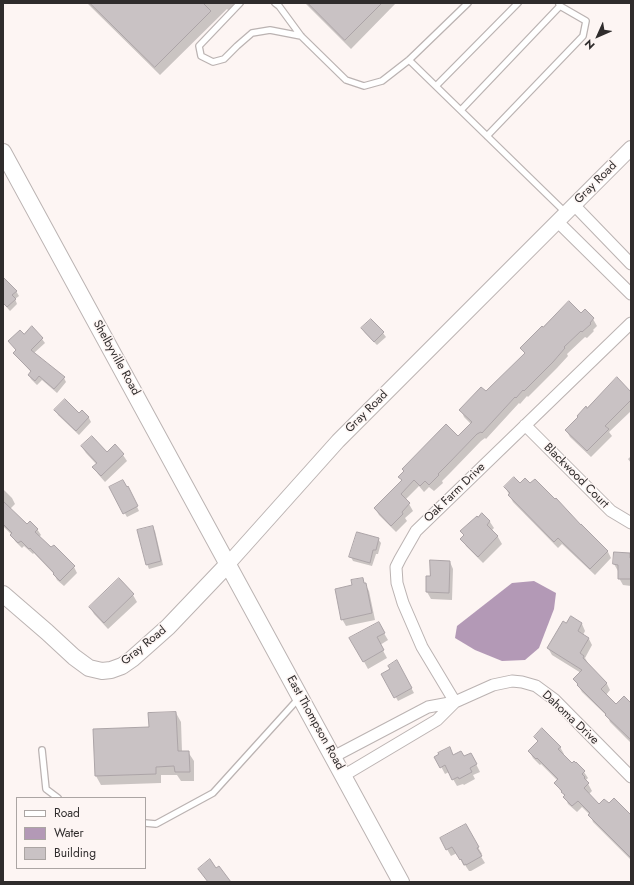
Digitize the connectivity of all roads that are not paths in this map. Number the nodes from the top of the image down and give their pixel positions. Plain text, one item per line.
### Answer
1 (240, 3) edge
2 (276, 3) edge
3 (468, 3) edge
4 (518, 3) edge
5 (560, 5) edge
6 (301, 36) junction
7 (409, 60) junction
8 (436, 86) junction
9 (461, 110) junction
10 (487, 136) junction
11 (631, 148) edge
12 (3, 152) edge
13 (566, 214) junction
14 (631, 264) edge
15 (631, 294) edge
16 (631, 323) edge
17 (525, 425) junction
18 (631, 523) edge
19 (228, 564) junction
20 (4, 597) edge
21 (300, 696) junction
22 (454, 702) junction
23 (42, 750) dead end
24 (333, 757) junction
25 (630, 775) edge
26 (343, 776) junction
27 (57, 797) edge
28 (146, 822) edge
29 (401, 882) edge

1 - 6 lane
2 - 6 lane
3 - 7 lane
4 - 8 lane
5 - 9 lane
5 - 10 lane
6 - 7 lane
7 - 8 lane
8 - 9 lane
9 - 10 lane
10 - 13 lane
11 - 13 street, Gray Road
12 - 19 main road, Shelbyville Road
13 - 14 street
13 - 15 street
13 - 19 street, Gray Road
16 - 17 street, Oak Farm Drive
17 - 18 street, Blackwood Court
17 - 22 street, Oak Farm Drive
19 - 20 main road, Gray Road
19 - 21 main road, East Thompson Road
21 - 24 main road, East Thompson Road
21 - 28 lane
22 - 24 street, Dahoma Drive
22 - 25 street, Dahoma Drive
22 - 26 street, Dahoma Drive
23 - 27 lane
24 - 26 main road, East Thompson Road
26 - 29 main road, East Thompson Road

